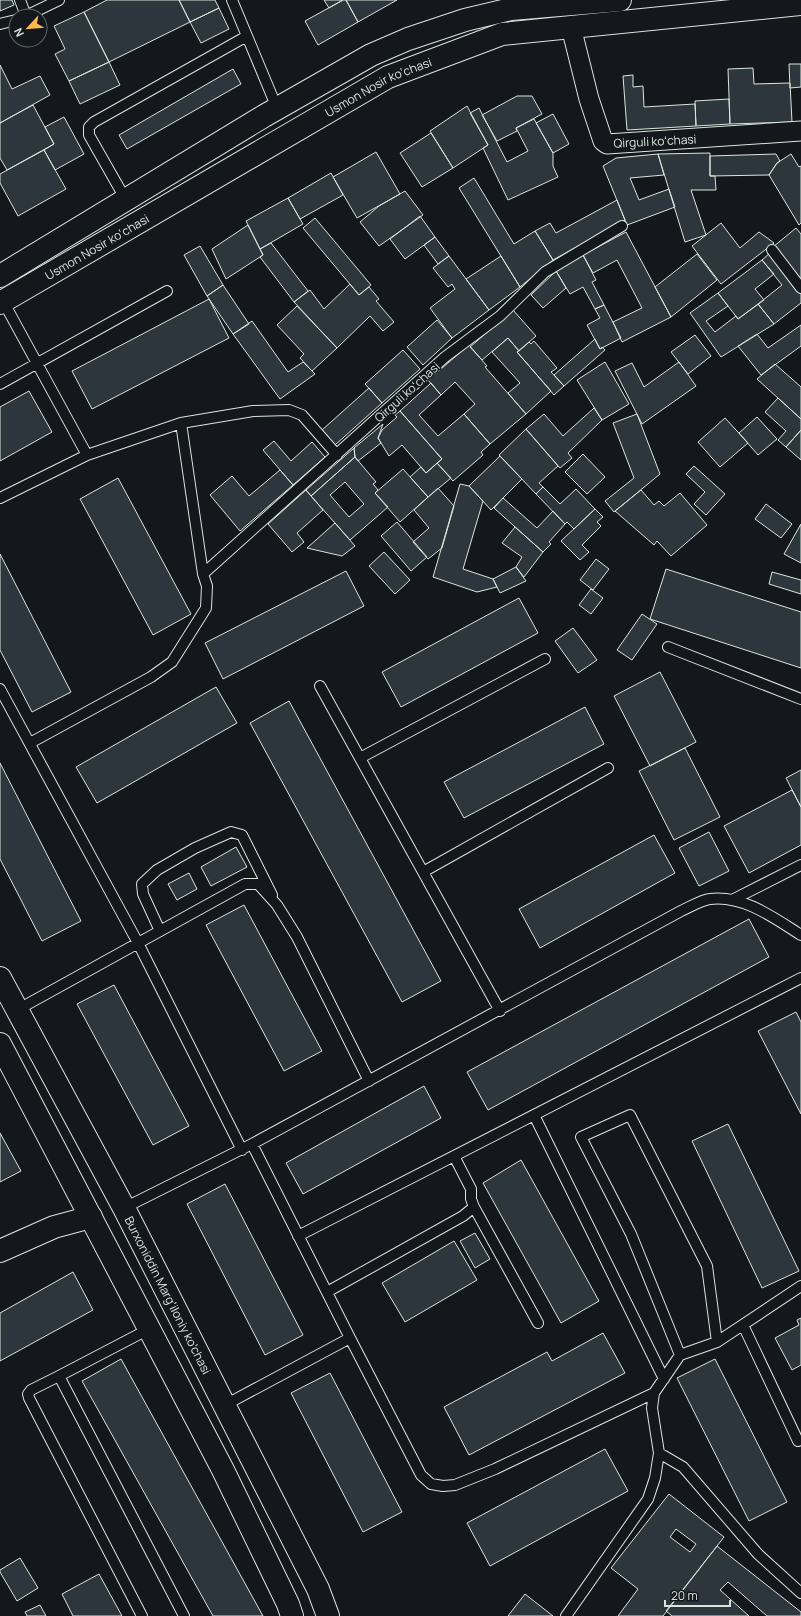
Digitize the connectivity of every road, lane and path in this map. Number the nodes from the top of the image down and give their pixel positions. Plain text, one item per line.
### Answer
1 (59, 0) edge
2 (232, 0) edge
3 (620, 0) edge
4 (550, 3) edge
5 (801, 4) edge
6 (42, 8) edge
7 (571, 27) junction
8 (247, 36) junction
9 (278, 108) junction
10 (801, 131) edge
11 (126, 200) junction
12 (622, 226) dead end
13 (772, 250) dead end
14 (0, 276) edge
15 (801, 288) edge
16 (167, 291) dead end
17 (2, 302) edge
18 (37, 363) junction
19 (0, 384) edge
20 (181, 423) junction
21 (87, 455) junction
22 (337, 455) junction
23 (0, 498) edge
24 (203, 574) junction
25 (668, 647) dead end
26 (545, 659) dead end
27 (320, 686) dead end
28 (0, 689) edge
29 (801, 699) edge
30 (30, 743) junction
31 (360, 758) junction
32 (608, 768) dead end
33 (801, 865) edge
34 (423, 872) junction
35 (734, 899) junction
36 (277, 905) junction
37 (160, 931) junction
38 (801, 935) edge
39 (138, 943) junction
40 (0, 978) edge
41 (801, 978) edge
42 (17, 1010) junction
43 (500, 1011) junction
44 (0, 1044) edge
45 (369, 1081) junction
46 (534, 1115) junction
47 (252, 1144) junction
48 (242, 1150) junction
49 (454, 1156) junction
50 (474, 1207) junction
51 (124, 1208) junction
52 (91, 1217) junction
53 (298, 1236) junction
54 (0, 1251) edge
55 (801, 1286) edge
56 (327, 1292) junction
57 (538, 1324) dead end
58 (742, 1325) junction
59 (149, 1329) junction
60 (350, 1338) junction
61 (717, 1342) junction
62 (680, 1355) junction
63 (59, 1376) junction
64 (664, 1379) junction
65 (654, 1393) junction
66 (225, 1405) junction
67 (798, 1441) dead end
68 (659, 1453) junction
69 (801, 1593) edge
70 (142, 1616) edge
71 (184, 1616) edge
72 (292, 1616) edge
73 (328, 1616) edge
74 (566, 1616) edge

1 - 6 lane
2 - 8 lane
3 - 4 main road, Usmon Nosir ko‘chasi
4 - 9 main road, Usmon Nosir ko‘chasi
5 - 7 main road, Usmon Nosir ko‘chasi
7 - 10 street, Qirguli koʻchasi
7 - 17 main road, Usmon Nosir ko‘chasi
8 - 9 lane
8 - 11 lane
9 - 11 main road, Usmon Nosir ko‘chasi
11 - 14 main road, Usmon Nosir ko‘chasi
12 - 22 lane, Qirguli koʻchasi
13 - 15 lane
16 - 18 lane
17 - 18 lane
18 - 19 lane
18 - 21 lane
20 - 21 lane
20 - 22 lane
20 - 24 lane
21 - 23 lane
22 - 24 lane, Qirguli koʻchasi
24 - 30 lane
25 - 29 lane
26 - 31 lane
27 - 31 lane
28 - 30 lane
30 - 39 lane
31 - 34 lane
32 - 34 lane
33 - 35 lane
34 - 43 lane
35 - 38 lane
35 - 43 lane
36 - 37 lane
36 - 37 lane
36 - 45 lane
37 - 39 lane
39 - 42 lane
39 - 48 lane
40 - 42 main road, Burxoniddin Marg’iloniy ko’chasi
41 - 46 lane
42 - 51 main road, Burxoniddin Marg’iloniy ko’chasi
43 - 45 lane
44 - 52 main road
45 - 47 lane
46 - 49 lane
46 - 64 lane
47 - 48 lane
47 - 53 lane
48 - 51 lane
49 - 50 lane
49 - 53 lane
50 - 56 lane
50 - 57 lane
51 - 52 main road
51 - 66 main road, Burxoniddin Marg’iloniy ko’chasi
52 - 54 main road
52 - 59 main road
53 - 56 lane
55 - 58 lane
56 - 60 lane
58 - 61 lane
58 - 67 lane
59 - 63 lane
59 - 72 main road
60 - 65 lane
60 - 66 lane
61 - 62 lane
61 - 62 lane
62 - 64 lane
63 - 70 lane
63 - 71 lane
64 - 65 lane
65 - 68 lane
66 - 73 main road, Burxoniddin Marg’iloniy ko’chasi
68 - 69 lane
68 - 74 lane

